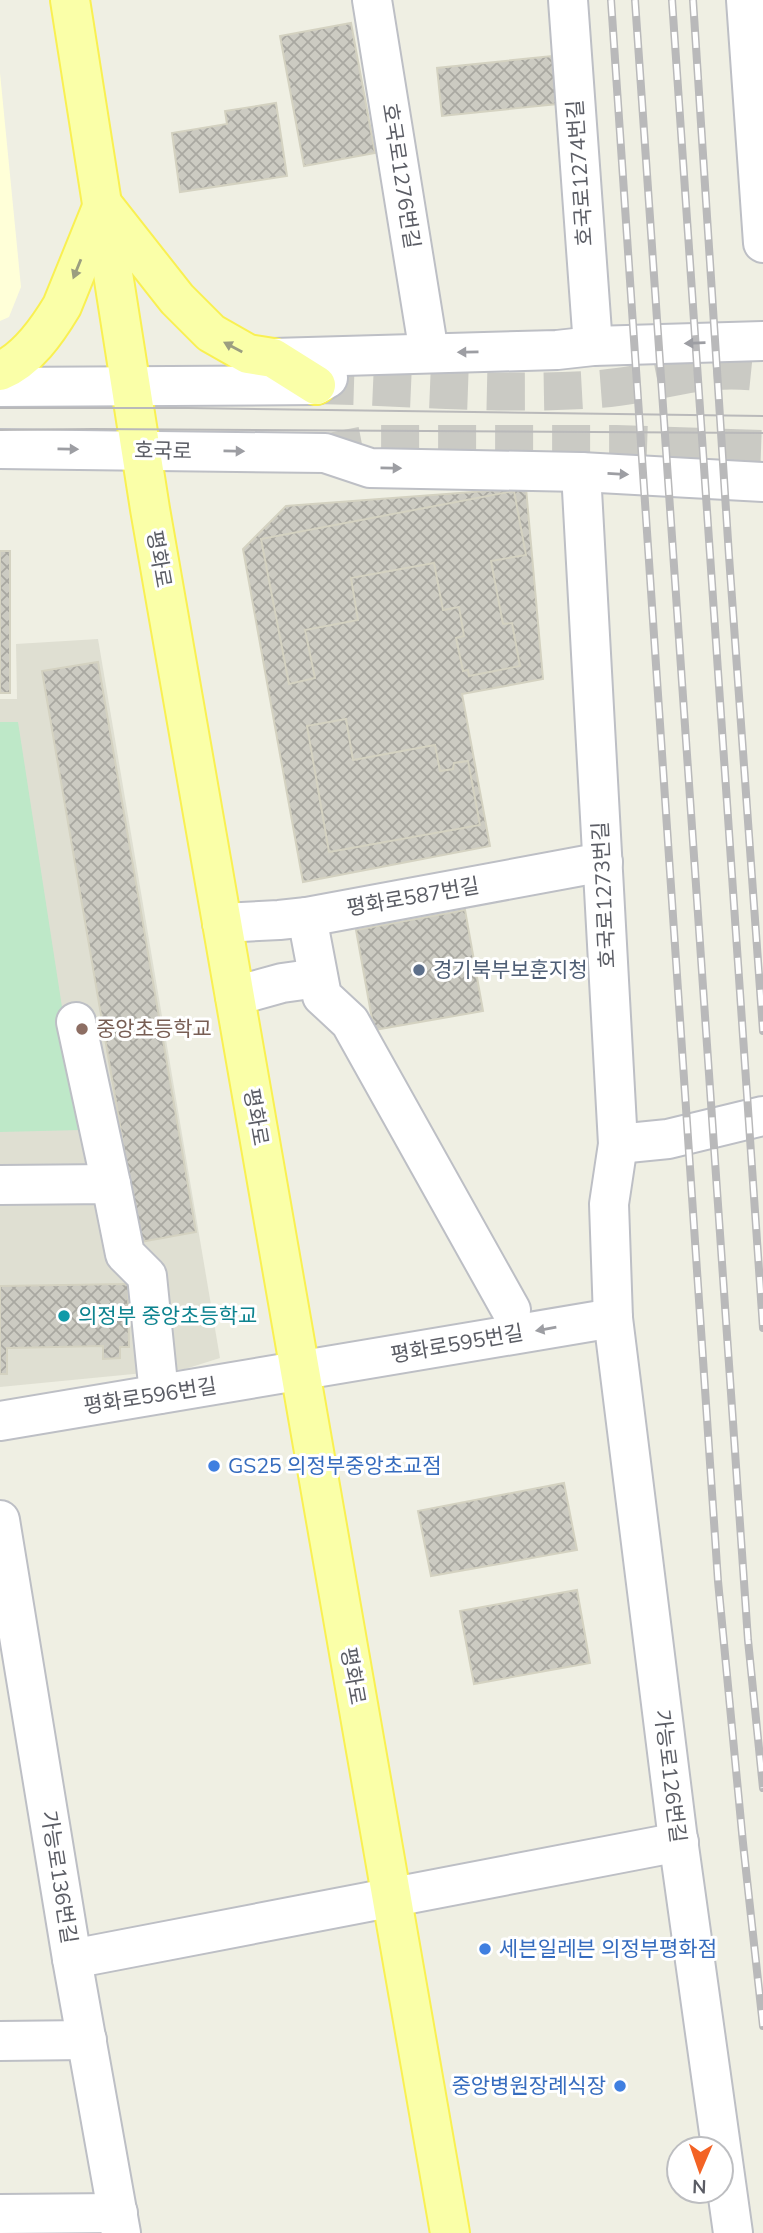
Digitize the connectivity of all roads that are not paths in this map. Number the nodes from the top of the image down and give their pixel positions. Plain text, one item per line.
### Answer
1 (70, 0) edge
2 (372, 0) edge
3 (568, 0) edge
4 (746, 0) edge
5 (103, 205) junction
6 (763, 243) edge
7 (763, 341) edge
8 (593, 346) junction
9 (429, 353) junction
10 (368, 355) junction
11 (273, 358) junction
12 (0, 371) edge
13 (316, 385) junction
14 (131, 386) junction
15 (0, 387) edge
16 (0, 449) edge
17 (141, 450) junction
18 (581, 472) junction
19 (763, 482) edge
20 (603, 862) junction
21 (307, 916) junction
22 (222, 923) junction
23 (318, 978) junction
24 (235, 996) junction
25 (76, 1023) dead end
26 (763, 1116) edge
27 (618, 1144) junction
28 (111, 1184) junction
29 (0, 1185) edge
30 (510, 1310) dead end
31 (613, 1318) junction
32 (300, 1370) junction
33 (159, 1394) junction
34 (0, 1421) edge
35 (0, 1520) edge
36 (679, 1842) junction
37 (392, 1897) junction
38 (72, 1959) junction
39 (87, 2040) junction
40 (0, 2041) edge
41 (0, 2214) edge
42 (120, 2223) edge
43 (450, 2233) edge
44 (733, 2233) edge

1 - 5 main road, 평화로
2 - 9 street, 호국로1276번길
3 - 8 street, 호국로1274번길
4 - 6 street
11 -> 5 main road
5 -> 12 main road
5 - 14 main road, 평화로
7 -> 8 street
8 -> 9 street
9 - 10 street
10 - 11 street
10 - 13 street
11 - 13 main road
13 - 14 street
14 - 15 street
14 - 17 main road, 평화로
16 -> 17 street, 호국로
17 -> 18 street, 호국로
17 - 22 main road, 평화로
18 -> 19 street, 호국로
18 - 20 street, 호국로1273번길
20 - 21 street, 평화로587번길
20 - 27 street, 호국로1273번길
21 - 22 street, 평화로587번길
21 - 23 street
22 - 24 main road, 평화로
23 - 24 street
23 - 30 street
24 - 32 main road, 평화로
25 - 28 street
26 - 27 street
27 - 31 street, 호국로1273번길
28 - 29 street
28 - 33 street
31 -> 32 street, 평화로595번길
31 - 36 street, 가능로126번길
32 - 33 street, 평화로596번길
32 - 37 main road, 평화로
33 - 34 street, 평화로596번길
35 - 38 street, 가능로136번길
36 - 37 street
36 - 44 street, 가능로126번길
37 - 38 street
37 - 43 main road, 평화로
38 - 39 street, 가능로136번길
39 - 40 street
39 - 42 street, 가능로136번길
41 - 42 street

